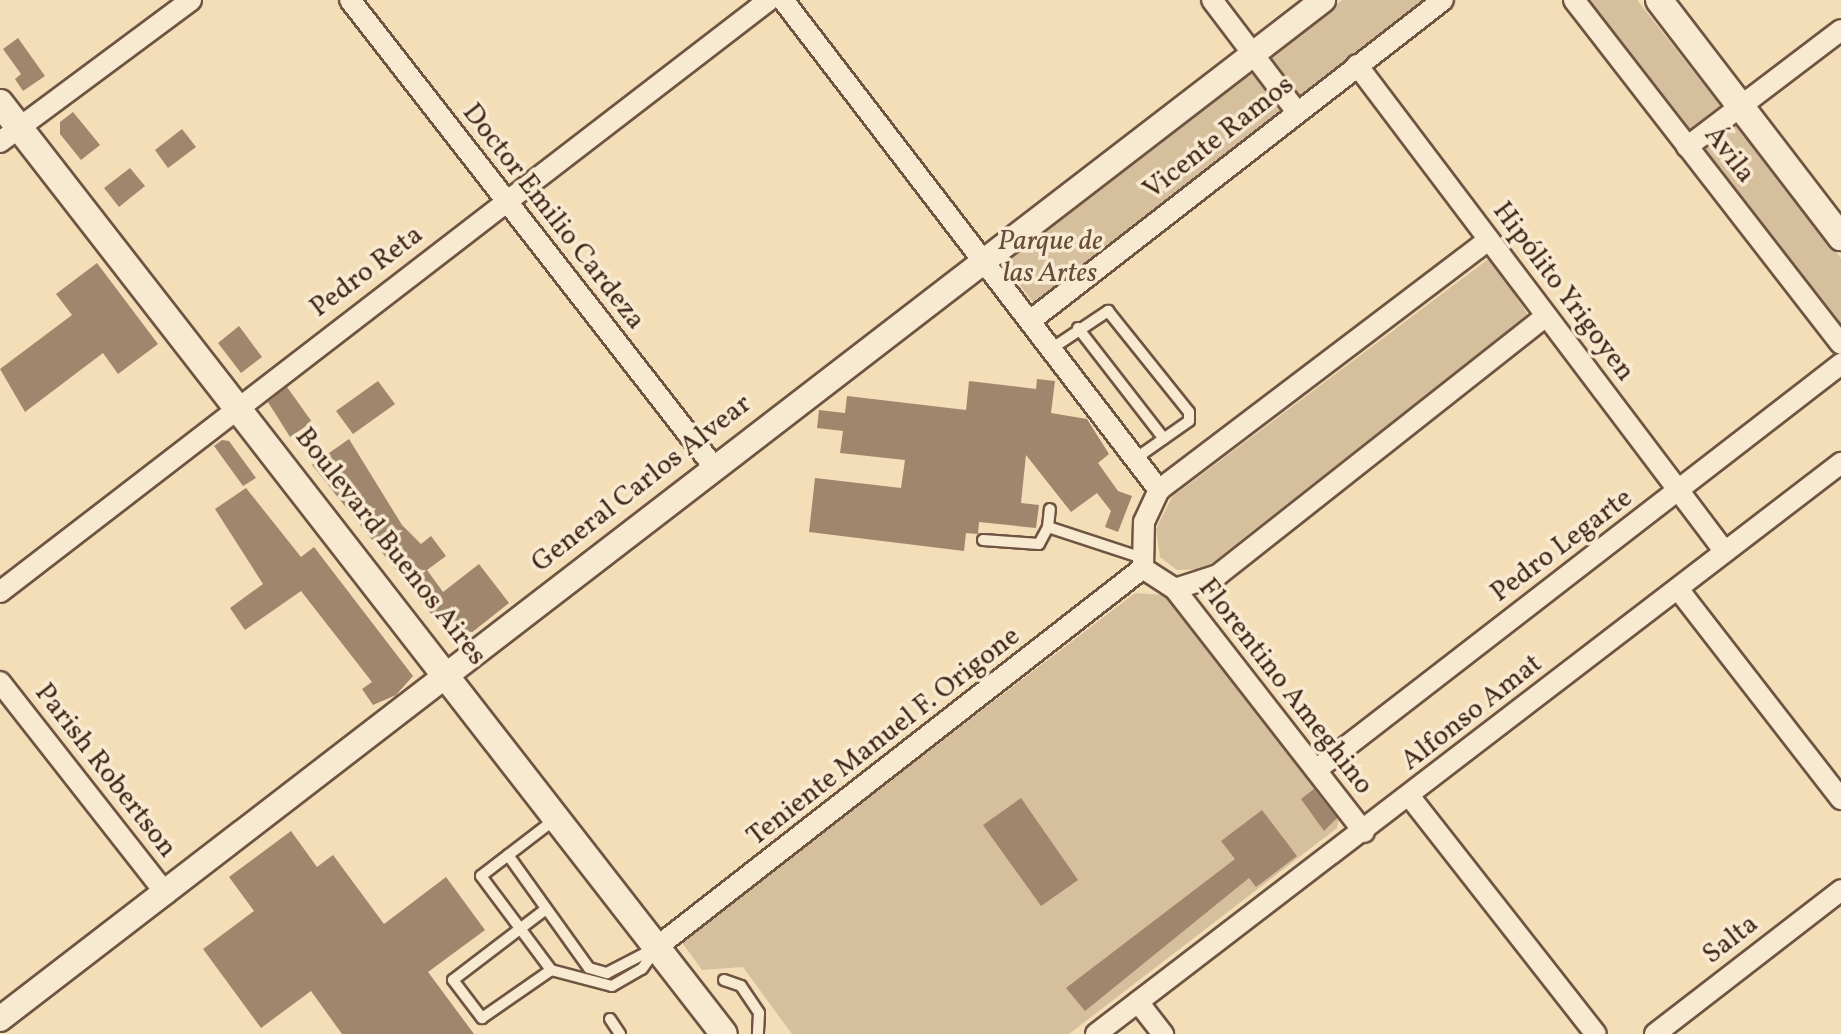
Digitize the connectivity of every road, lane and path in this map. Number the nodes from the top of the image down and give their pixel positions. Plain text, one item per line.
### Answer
1 (191, 0) edge
2 (350, 0) edge
3 (769, 0) edge
4 (783, 0) edge
5 (1212, 0) edge
6 (1323, 0) edge
7 (1443, 0) edge
8 (1574, 0) edge
9 (1659, 0) edge
10 (1841, 30) edge
11 (1253, 53) junction
12 (1357, 65) junction
13 (0, 103) edge
14 (1741, 105) junction
15 (1297, 112) junction
16 (9, 134) edge
17 (1687, 147) junction
18 (506, 203) junction
19 (1841, 237) edge
20 (1488, 240) junction
21 (978, 258) junction
22 (1546, 316) junction
23 (1030, 321) junction
24 (1078, 328) junction
25 (1841, 344) edge
26 (1051, 349) junction
27 (1841, 364) edge
28 (237, 404) junction
29 (1164, 439) junction
30 (1135, 459) junction
31 (1841, 463) edge
32 (714, 467) junction
33 (1159, 490) junction
34 (1679, 491) junction
35 (1050, 509) dead end
36 (1048, 527) junction
37 (983, 540) dead end
38 (1725, 552) junction
39 (1142, 563) junction
40 (1175, 589) junction
41 (1678, 589) junction
42 (0, 592) edge
43 (446, 671) junction
44 (0, 682) edge
45 (1316, 770) junction
46 (1410, 797) junction
47 (1841, 799) edge
48 (557, 818) junction
49 (1364, 832) junction
50 (508, 855) junction
51 (1841, 890) edge
52 (166, 894) junction
53 (546, 909) junction
54 (520, 929) junction
55 (657, 947) junction
56 (551, 970) junction
57 (724, 980) dead end
58 (1138, 1002) junction
59 (0, 1019) edge
60 (610, 1019) dead end
61 (620, 1034) edge
62 (724, 1034) edge
63 (758, 1034) edge
64 (1096, 1034) edge
65 (1163, 1034) edge
66 (1596, 1034) edge
67 (1655, 1034) edge

1 - 16 street
2 - 18 street, Doctor Emilio Cardeza
3 - 18 street, Pedro Reta
4 - 21 street
5 - 11 street
6 - 11 street, General Carlos Alvear
7 - 12 street, Vicente Ramos
8 - 17 street, Ávila
9 - 14 main road
10 - 14 street
11 - 15 street
11 - 21 street, General Carlos Alvear
12 - 15 street, Vicente Ramos
12 - 20 street, Hipólito Yrigoyen
13 - 16 main road, Boulevard Buenos Aires
14 - 17 street
14 - 19 main road
15 - 23 street, Vicente Ramos
16 - 28 main road, Boulevard Buenos Aires
17 - 25 street, Ávila
18 - 28 street, Pedro Reta
18 - 32 street, Doctor Emilio Cardeza
20 - 22 street, Hipólito Yrigoyen
20 - 33 street
21 - 23 street
21 - 32 street, General Carlos Alvear
22 - 34 street, Hipólito Yrigoyen
22 - 40 street
23 - 26 street
24 - 26 lane
24 - 29 lane
24 - 29 lane
26 - 30 street
27 - 34 street, Pedro Legarte
28 - 42 street, Pedro Reta
28 - 43 main road, Boulevard Buenos Aires
29 - 30 lane
30 - 33 street
31 - 38 street, Alfonso Amat
32 - 43 street, General Carlos Alvear
33 - 39 street
34 - 38 street, Hipólito Yrigoyen
34 - 45 street, Pedro Legarte
35 - 36 lane
36 - 37 lane
36 - 39 lane
38 - 41 street, Alfonso Amat
39 - 40 street, Florentino Ameghino
39 - 55 street, Teniente Manuel F. Origone
40 - 45 street, Florentino Ameghino
41 - 46 street, Alfonso Amat
41 - 47 street
43 - 48 main road, Boulevard Buenos Aires
43 - 52 street, General Carlos Alvear
44 - 52 street, Parish Robertson
45 - 49 street, Florentino Ameghino
46 - 49 street, Alfonso Amat
46 - 66 street, Florentino Ameghino
48 - 50 lane
48 - 55 main road, Boulevard Buenos Aires
49 - 58 street, Alfonso Amat
50 - 53 lane
50 - 54 lane
51 - 67 street, Salta
52 - 59 street, General Carlos Alvear
53 - 54 lane
53 - 55 lane
54 - 56 lane
54 - 56 lane
55 - 56 lane
55 - 62 main road, Boulevard Buenos Aires
57 - 63 lane
58 - 64 street, Alfonso Amat
58 - 65 street
60 - 61 lane

